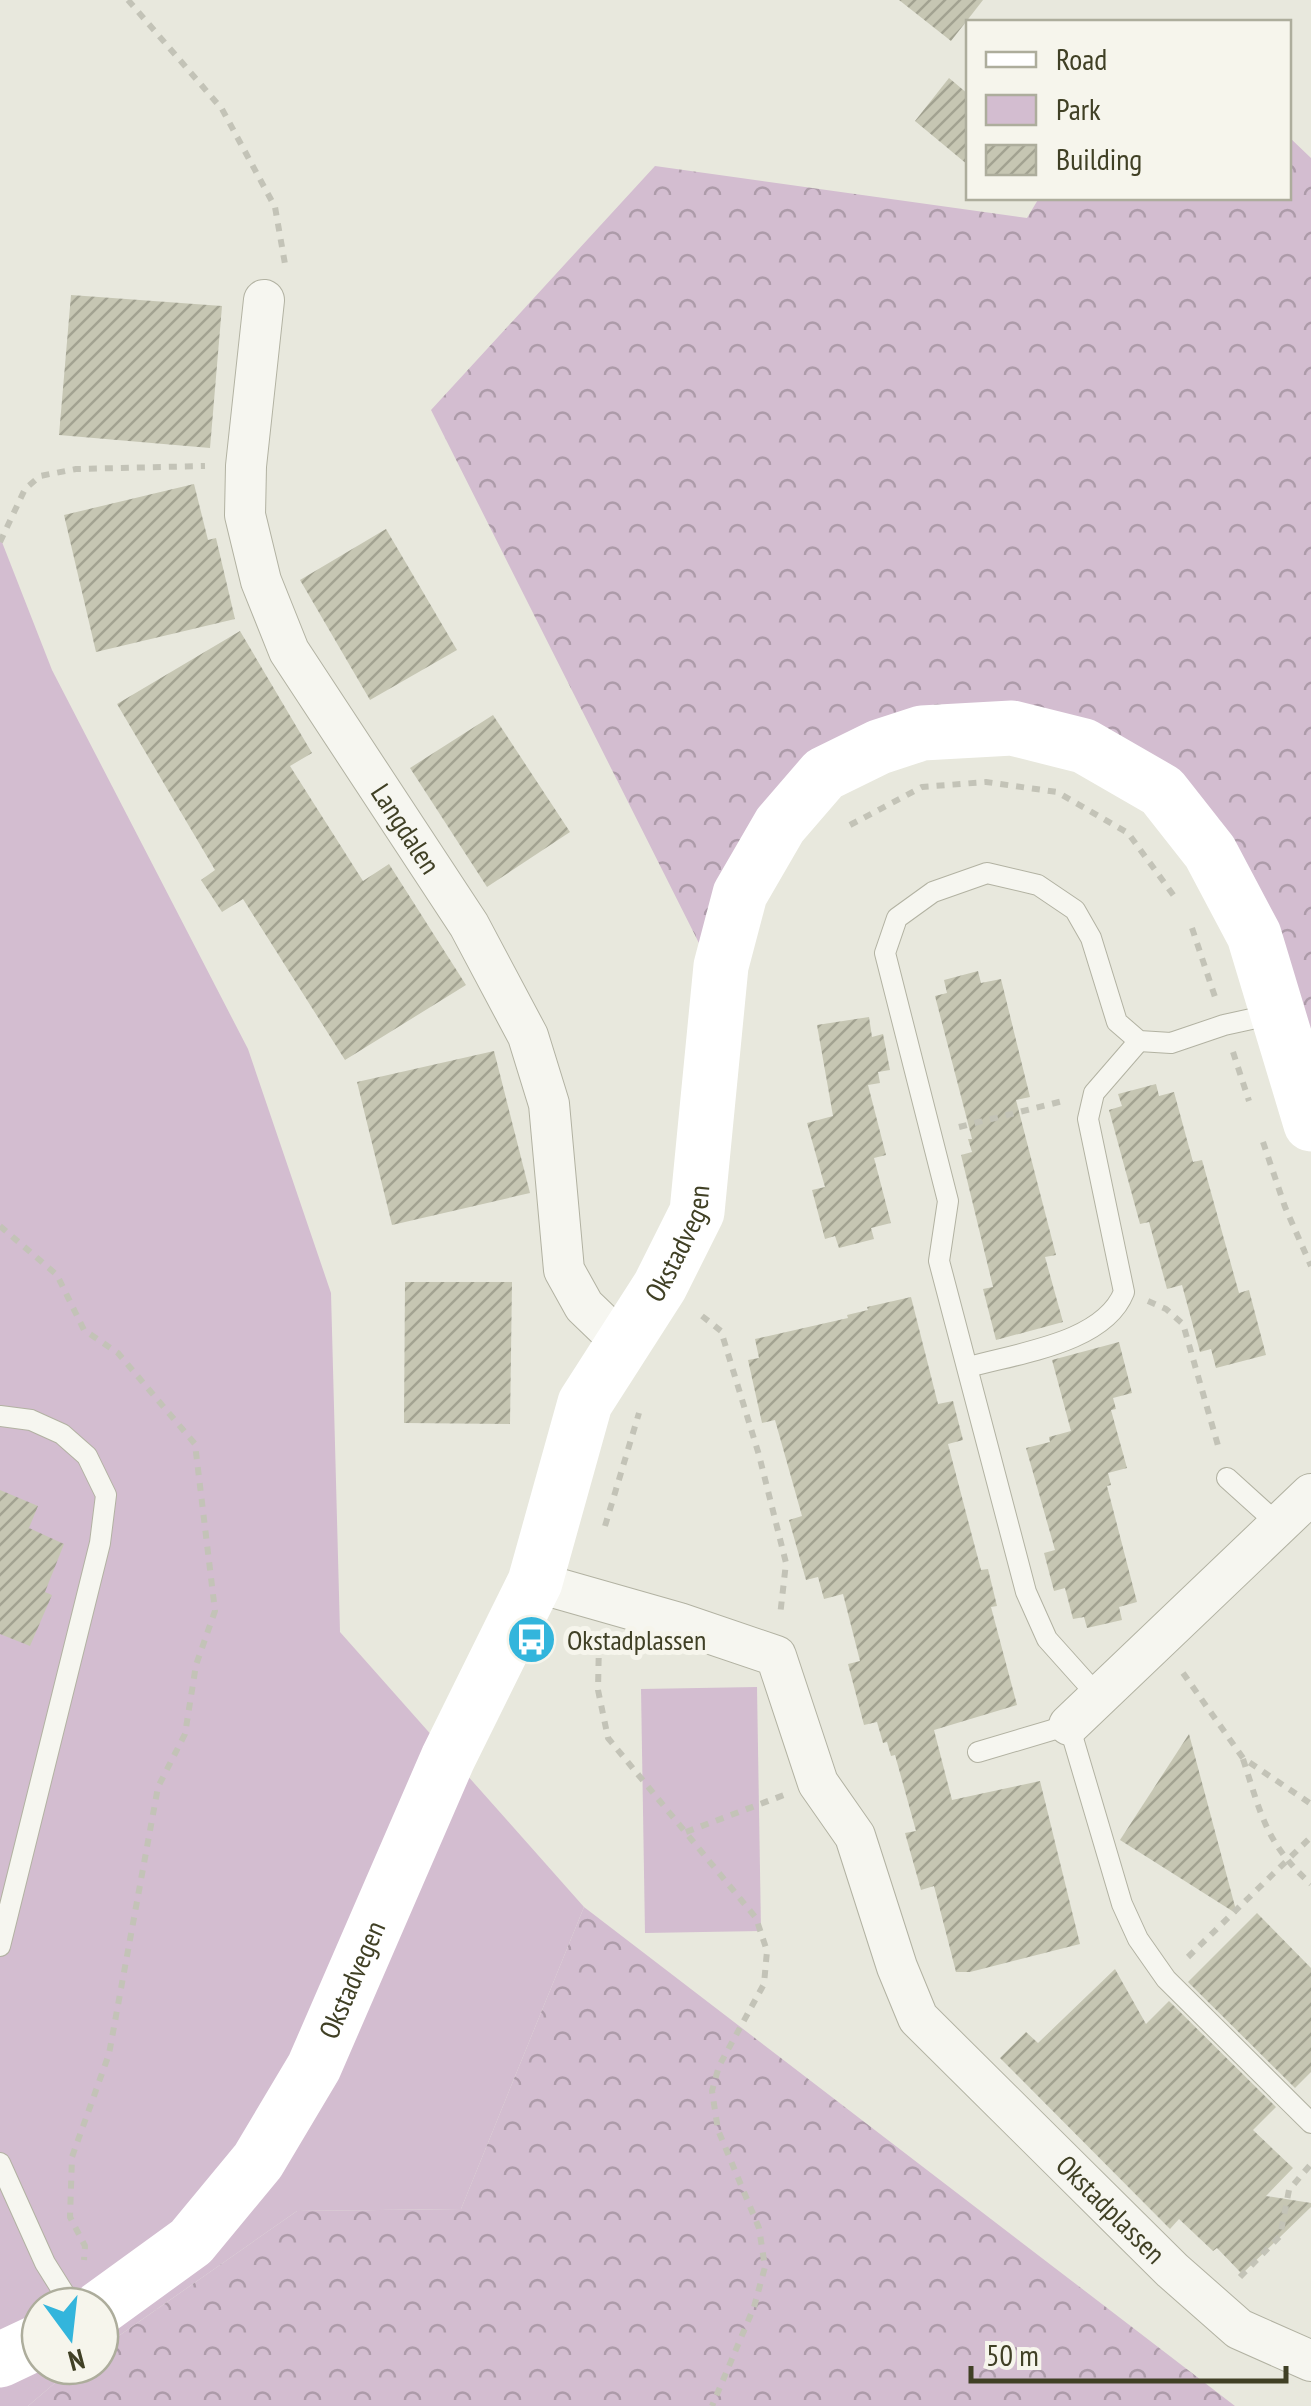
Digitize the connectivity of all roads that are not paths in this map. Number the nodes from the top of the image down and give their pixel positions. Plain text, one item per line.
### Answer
1 (264, 300) road end
2 (1276, 1013) junction
3 (1139, 1041) junction
4 (1311, 1124) edge
5 (627, 1338) junction
6 (969, 1367) junction
7 (0, 1416) edge
8 (1227, 1478) road end
9 (1311, 1494) edge
10 (1279, 1524) junction
11 (559, 1590) junction
12 (1098, 1696) junction
13 (1069, 1725) junction
14 (978, 1752) dead end
15 (0, 1946) edge
16 (1309, 2118) edge
17 (0, 2163) edge
18 (59, 2286) edge
19 (104, 2286) edge
20 (1311, 2361) edge

1 - 5 street, Langdalen
2 - 3 lane
2 - 4 street, Okstadvegen
2 - 5 street, Okstadvegen
3 - 6 lane
3 - 6 lane
5 - 11 street, Okstadvegen
6 - 12 lane
7 - 15 lane
8 - 10 lane
9 - 10 street
10 - 12 street
11 - 19 street, Okstadvegen
11 - 20 street, Okstadplassen
12 - 13 street
13 - 14 lane
13 - 16 lane
17 - 18 lane

